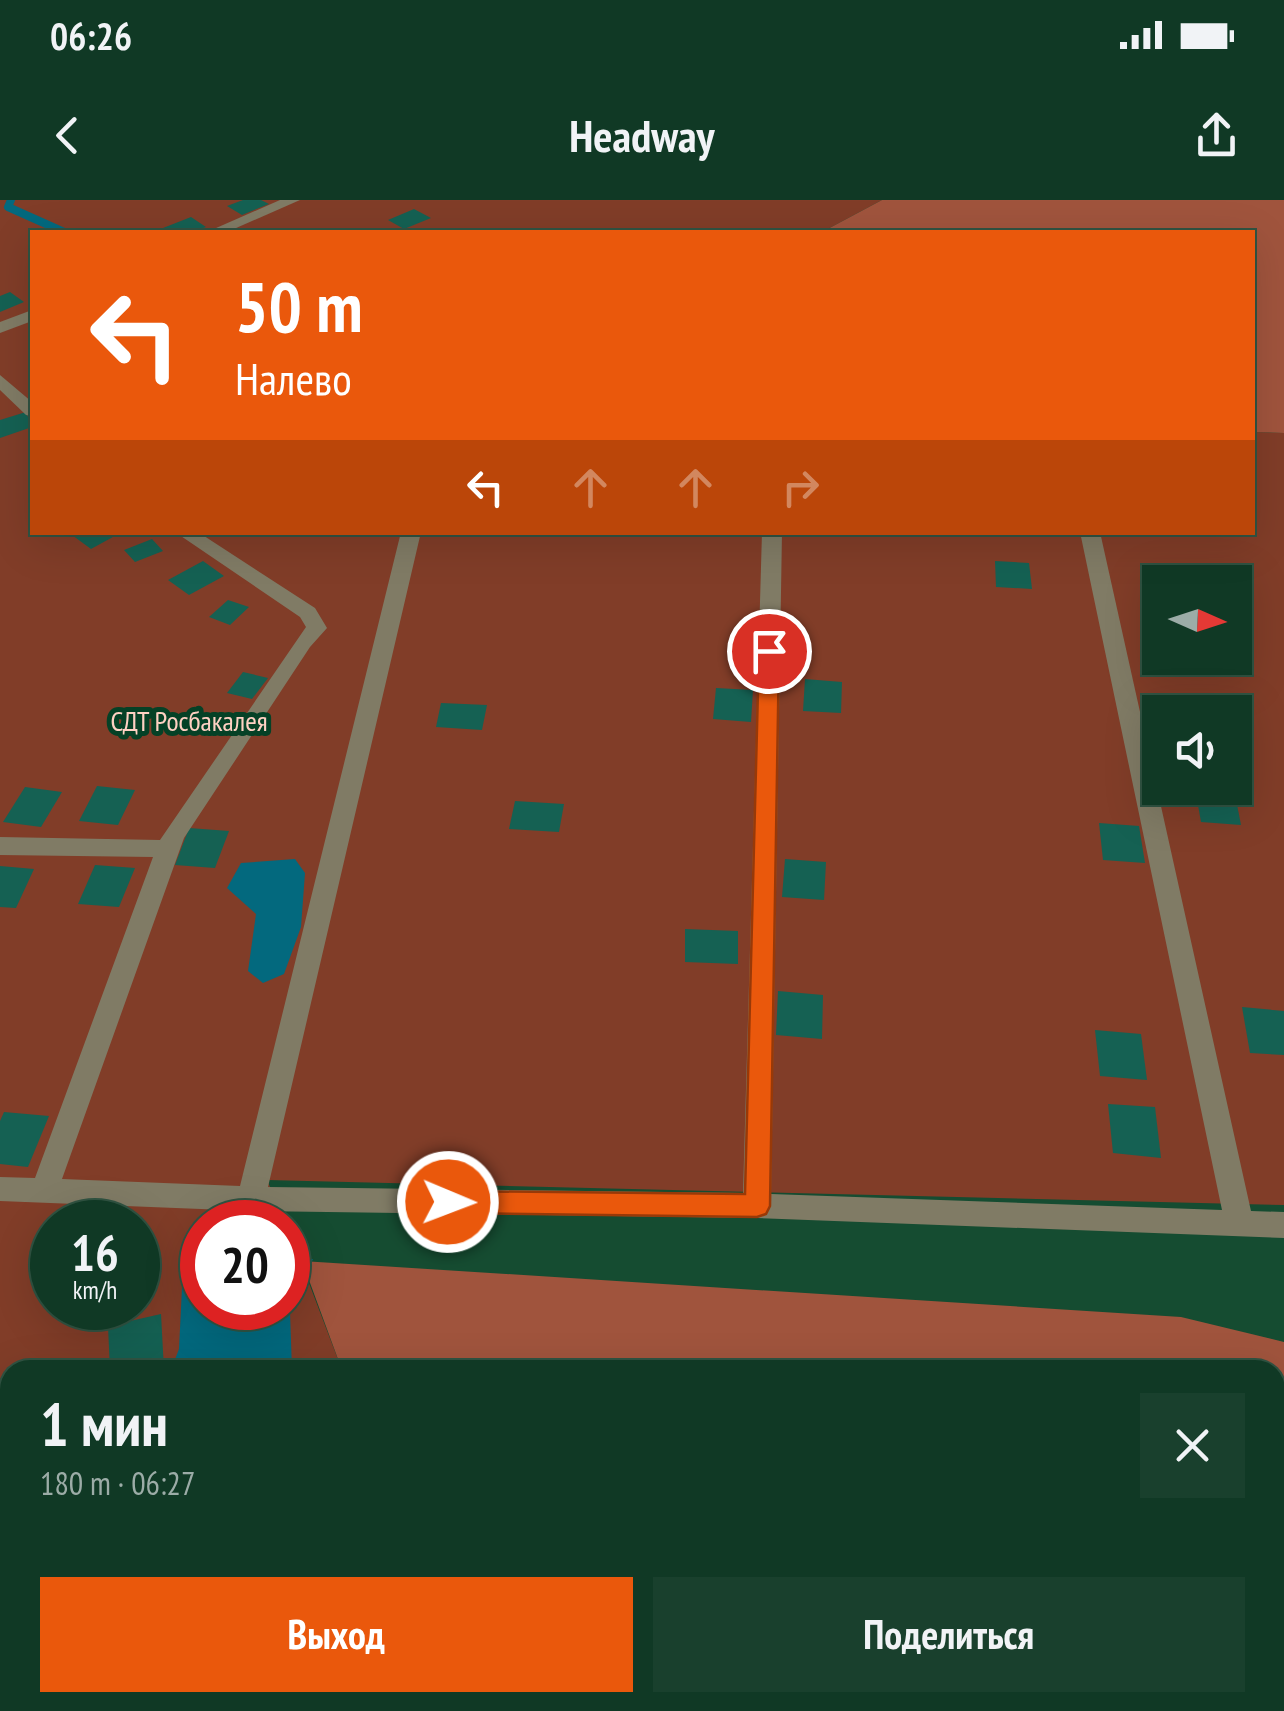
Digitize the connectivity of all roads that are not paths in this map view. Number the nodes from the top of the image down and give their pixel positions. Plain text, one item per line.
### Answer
1 (293, 200) edge
2 (220, 230) edge
3 (30, 316) edge
4 (0, 328) edge
5 (0, 380) edge
6 (30, 409) edge
7 (189, 535) edge
8 (411, 535) edge
9 (772, 535) edge
10 (1091, 535) edge
11 (0, 846) edge
12 (168, 849) junction
13 (0, 1189) edge
14 (44, 1191) junction
15 (251, 1200) joint
16 (310, 1201) edge
17 (757, 1206) junction
18 (1239, 1223) junction
19 (1284, 1225) edge

1 - 2 lane
3 - 4 lane
5 - 6 lane
7 - 12 lane
8 - 15 lane
9 - 17 lane
10 - 18 lane
11 - 12 lane
12 - 14 lane
13 - 14 lane
14 - 15 lane
16 - 17 lane
17 - 18 lane
18 - 19 lane

